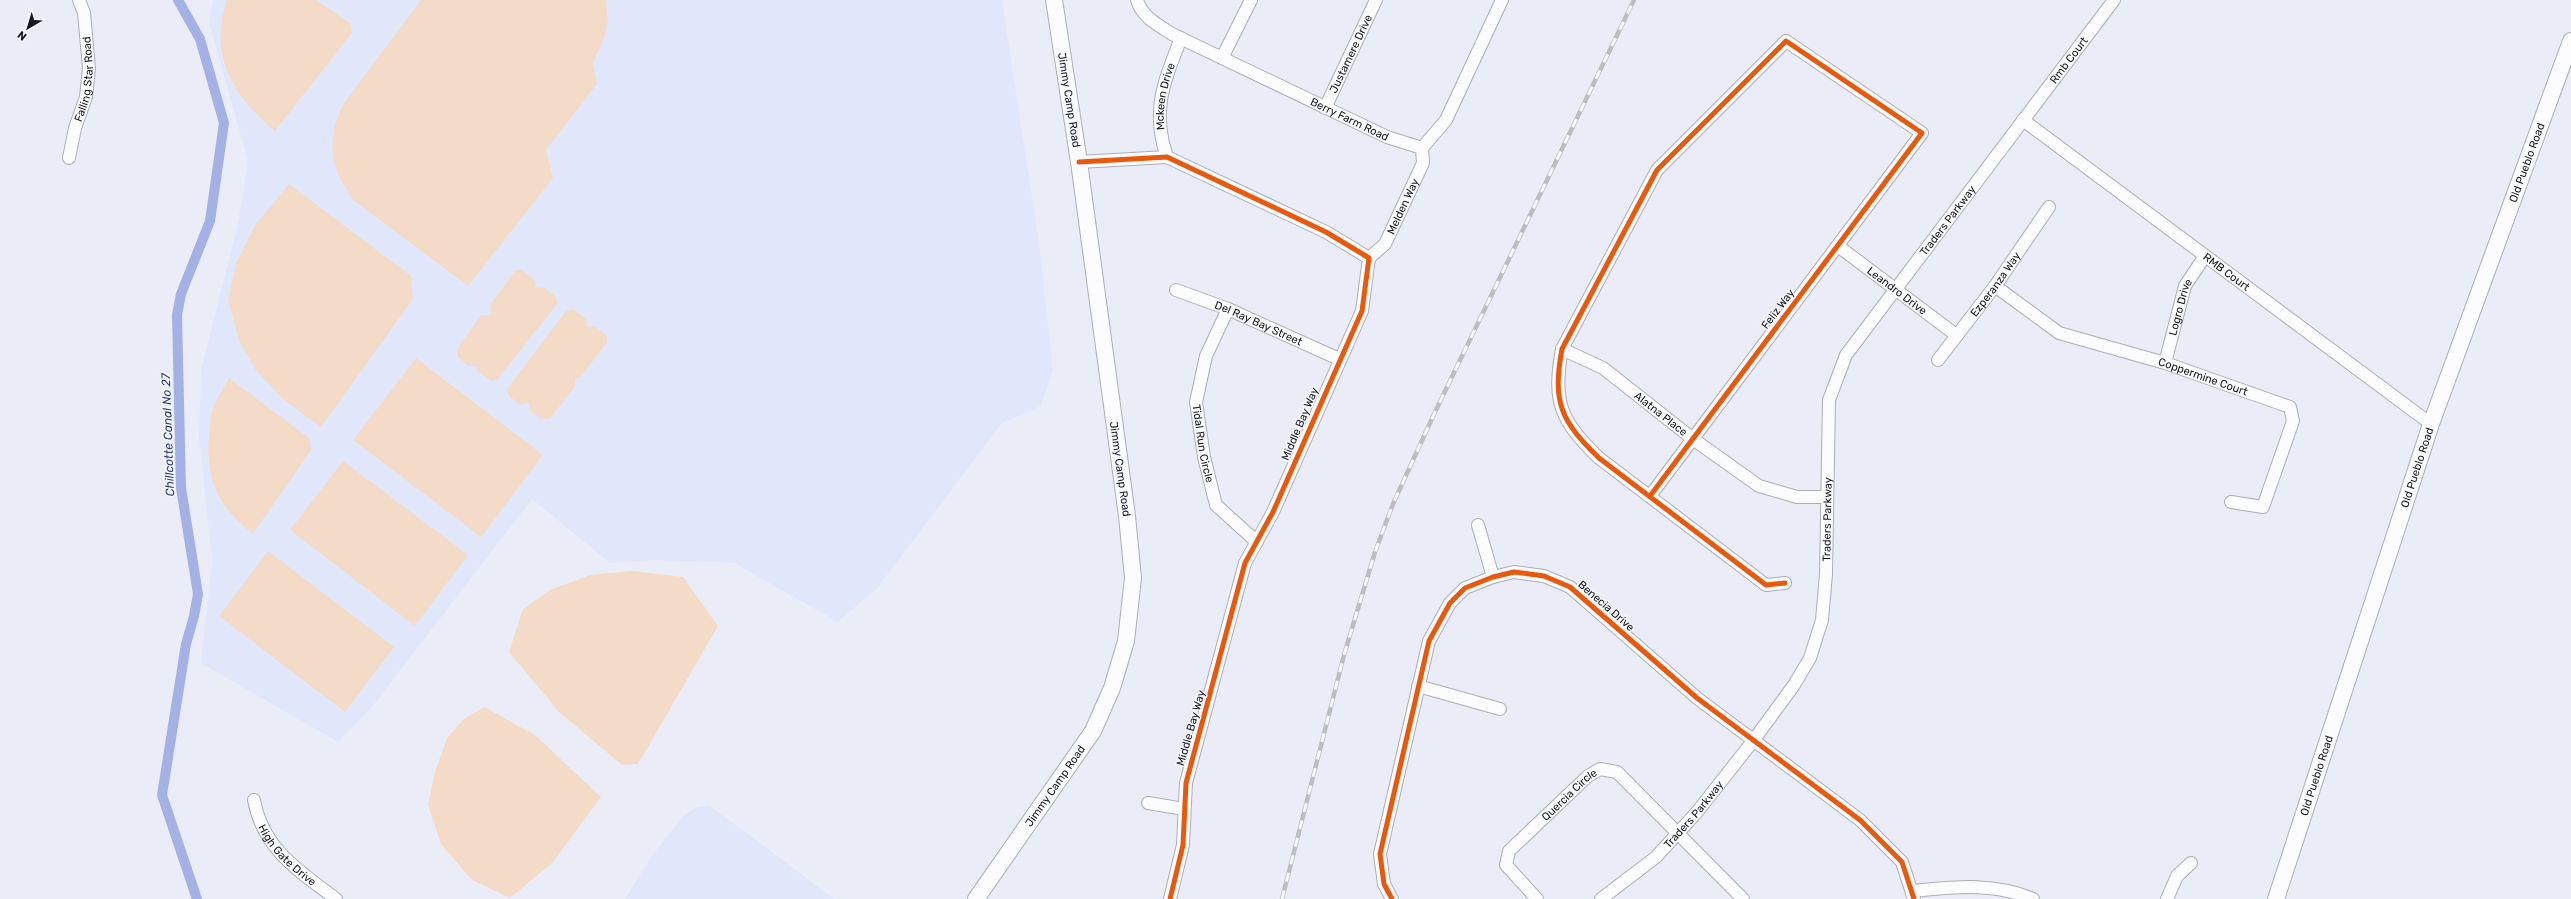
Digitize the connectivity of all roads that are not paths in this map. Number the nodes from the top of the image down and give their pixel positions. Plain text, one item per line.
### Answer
1 (79, 0) edge
2 (1054, 0) edge
3 (1138, 0) edge
4 (1251, 0) edge
5 (1376, 0) edge
6 (1502, 0) edge
7 (2114, 0) edge
8 (1181, 38) junction
9 (2571, 41) edge
10 (1222, 58) junction
11 (1325, 108) junction
12 (2023, 120) junction
13 (1422, 148) junction
14 (1167, 157) junction
15 (69, 158) dead end
16 (1079, 162) junction
17 (2049, 207) dead end
18 (1838, 246) junction
19 (2205, 256) junction
20 (1369, 258) junction
21 (1995, 286) junction
22 (1176, 290) dead end
23 (1894, 290) junction
24 (1228, 309) junction
25 (1956, 335) junction
26 (1562, 349) junction
27 (1339, 359) junction
28 (1938, 360) dead end
29 (2165, 363) junction
30 (2431, 424) junction
31 (1693, 439) junction
32 (1650, 496) junction
33 (1826, 496) junction
34 (2231, 502) dead end
35 (1478, 525) dead end
36 (1256, 542) junction
37 (1493, 577) junction
38 (1785, 583) dead end
39 (1418, 686) junction
40 (1500, 709) dead end
41 (1753, 741) junction
42 (254, 800) dead end
43 (1148, 803) dead end
44 (1184, 809) junction
45 (1678, 833) junction
46 (2191, 863) dead end
47 (1914, 895) edge
48 (332, 898) edge
49 (976, 899) edge
50 (1170, 899) edge
51 (1392, 899) edge
52 (1537, 899) edge
53 (1601, 899) edge
54 (1743, 899) edge
55 (2033, 899) edge
56 (2167, 899) edge
57 (2276, 899) edge

1 - 15 street, Falling Star Road
2 - 16 street, Jimmy Camp Road
3 - 8 street, Berry Farm Road
4 - 10 street
5 - 11 street, Justamere Drive
6 - 13 street
7 - 12 street, Rmb Court
8 - 10 street, Berry Farm Road
8 - 14 street, Mckeen Drive
9 - 30 street, Old Pueblo Road
10 - 11 street, Berry Farm Road
11 - 13 street, Berry Farm Road
12 - 19 street, RMB Court
12 - 23 street, Traders Parkway
13 - 20 street, Melden Way
14 - 16 street
14 - 20 street
16 - 49 street, Jimmy Camp Road
17 - 21 street, Ezperanza Way
18 - 23 street, Leandro Drive
18 - 26 street, Feliz Way
18 - 31 street, Feliz Way
19 - 29 street, Logro Drive
19 - 30 street, RMB Court
20 - 27 street, Middle Bay Way
21 - 25 street, Ezperanza Way
21 - 29 street, Coppermine Court
22 - 24 street, Del Ray Bay Street
23 - 25 street, Leandro Drive
23 - 33 street, Traders Parkway
24 - 27 street, Del Ray Bay Street
24 - 36 street, Tidal Run Circle
25 - 28 street, Ezperanza Way
26 - 31 street, Alatna Place
26 - 32 street
27 - 36 street, Middle Bay Way
29 - 34 street, Coppermine Court
30 - 57 street, Old Pueblo Road
31 - 32 street, Feliz Way
31 - 33 street, Alatna Place
32 - 38 street
33 - 41 street, Traders Parkway
35 - 37 street
36 - 44 street, Middle Bay Way
37 - 39 street, Benecia Drive
37 - 41 street, Benecia Drive
39 - 40 street
39 - 51 street, Benecia Drive
41 - 45 street, Traders Parkway
41 - 47 street, Benecia Drive
42 - 48 street, High Gate Drive
43 - 44 street
44 - 50 street, Middle Bay Way
45 - 52 street, Quercia Circle
45 - 53 street, Traders Parkway
45 - 54 street
46 - 56 street
47 - 55 street

